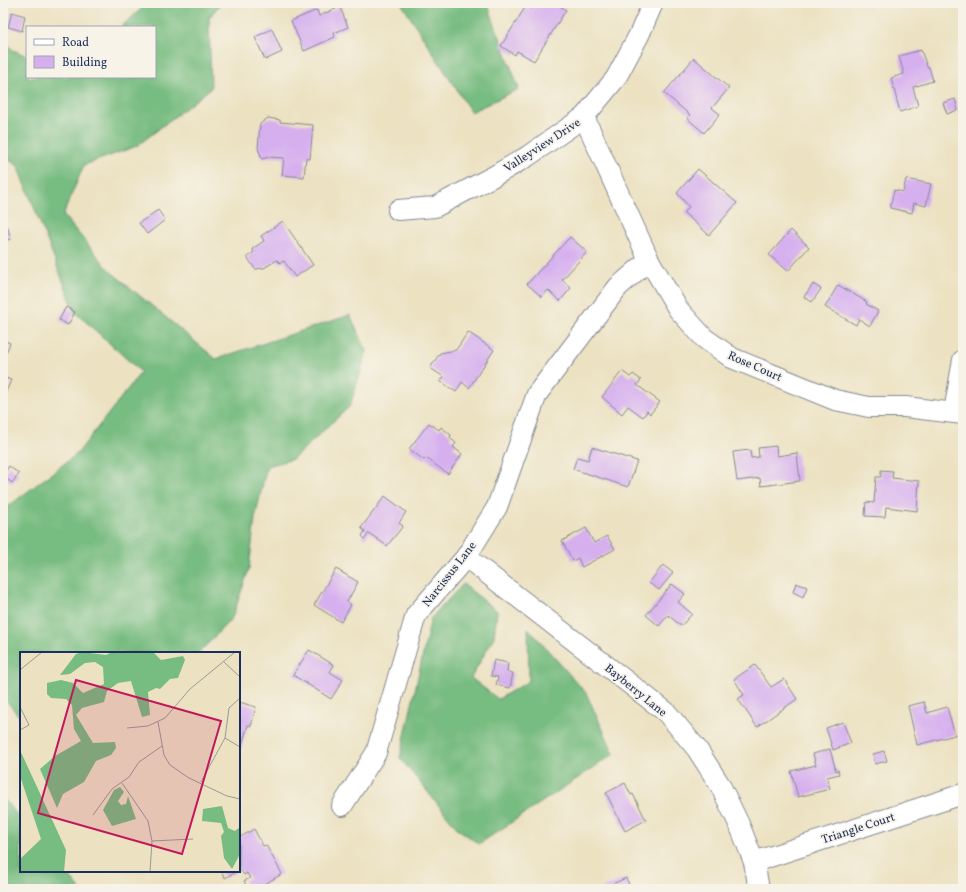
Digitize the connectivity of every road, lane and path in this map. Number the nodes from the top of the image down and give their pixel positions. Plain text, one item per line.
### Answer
1 (653, 3) edge
2 (584, 117) junction
3 (398, 210) dead end
4 (649, 260) junction
5 (963, 360) edge
6 (958, 413) edge
7 (466, 557) junction
8 (963, 794) edge
9 (342, 806) dead end
10 (754, 862) junction
11 (759, 889) edge

1 - 2 street, Valleyview Drive
2 - 3 street, Valleyview Drive
2 - 4 street, Rose Court
4 - 6 street, Rose Court
4 - 7 street, Narcissus Lane
5 - 6 street
7 - 9 street, Narcissus Lane
7 - 10 street, Bayberry Lane
8 - 10 street, Triangle Court
10 - 11 street, Bayberry Lane

